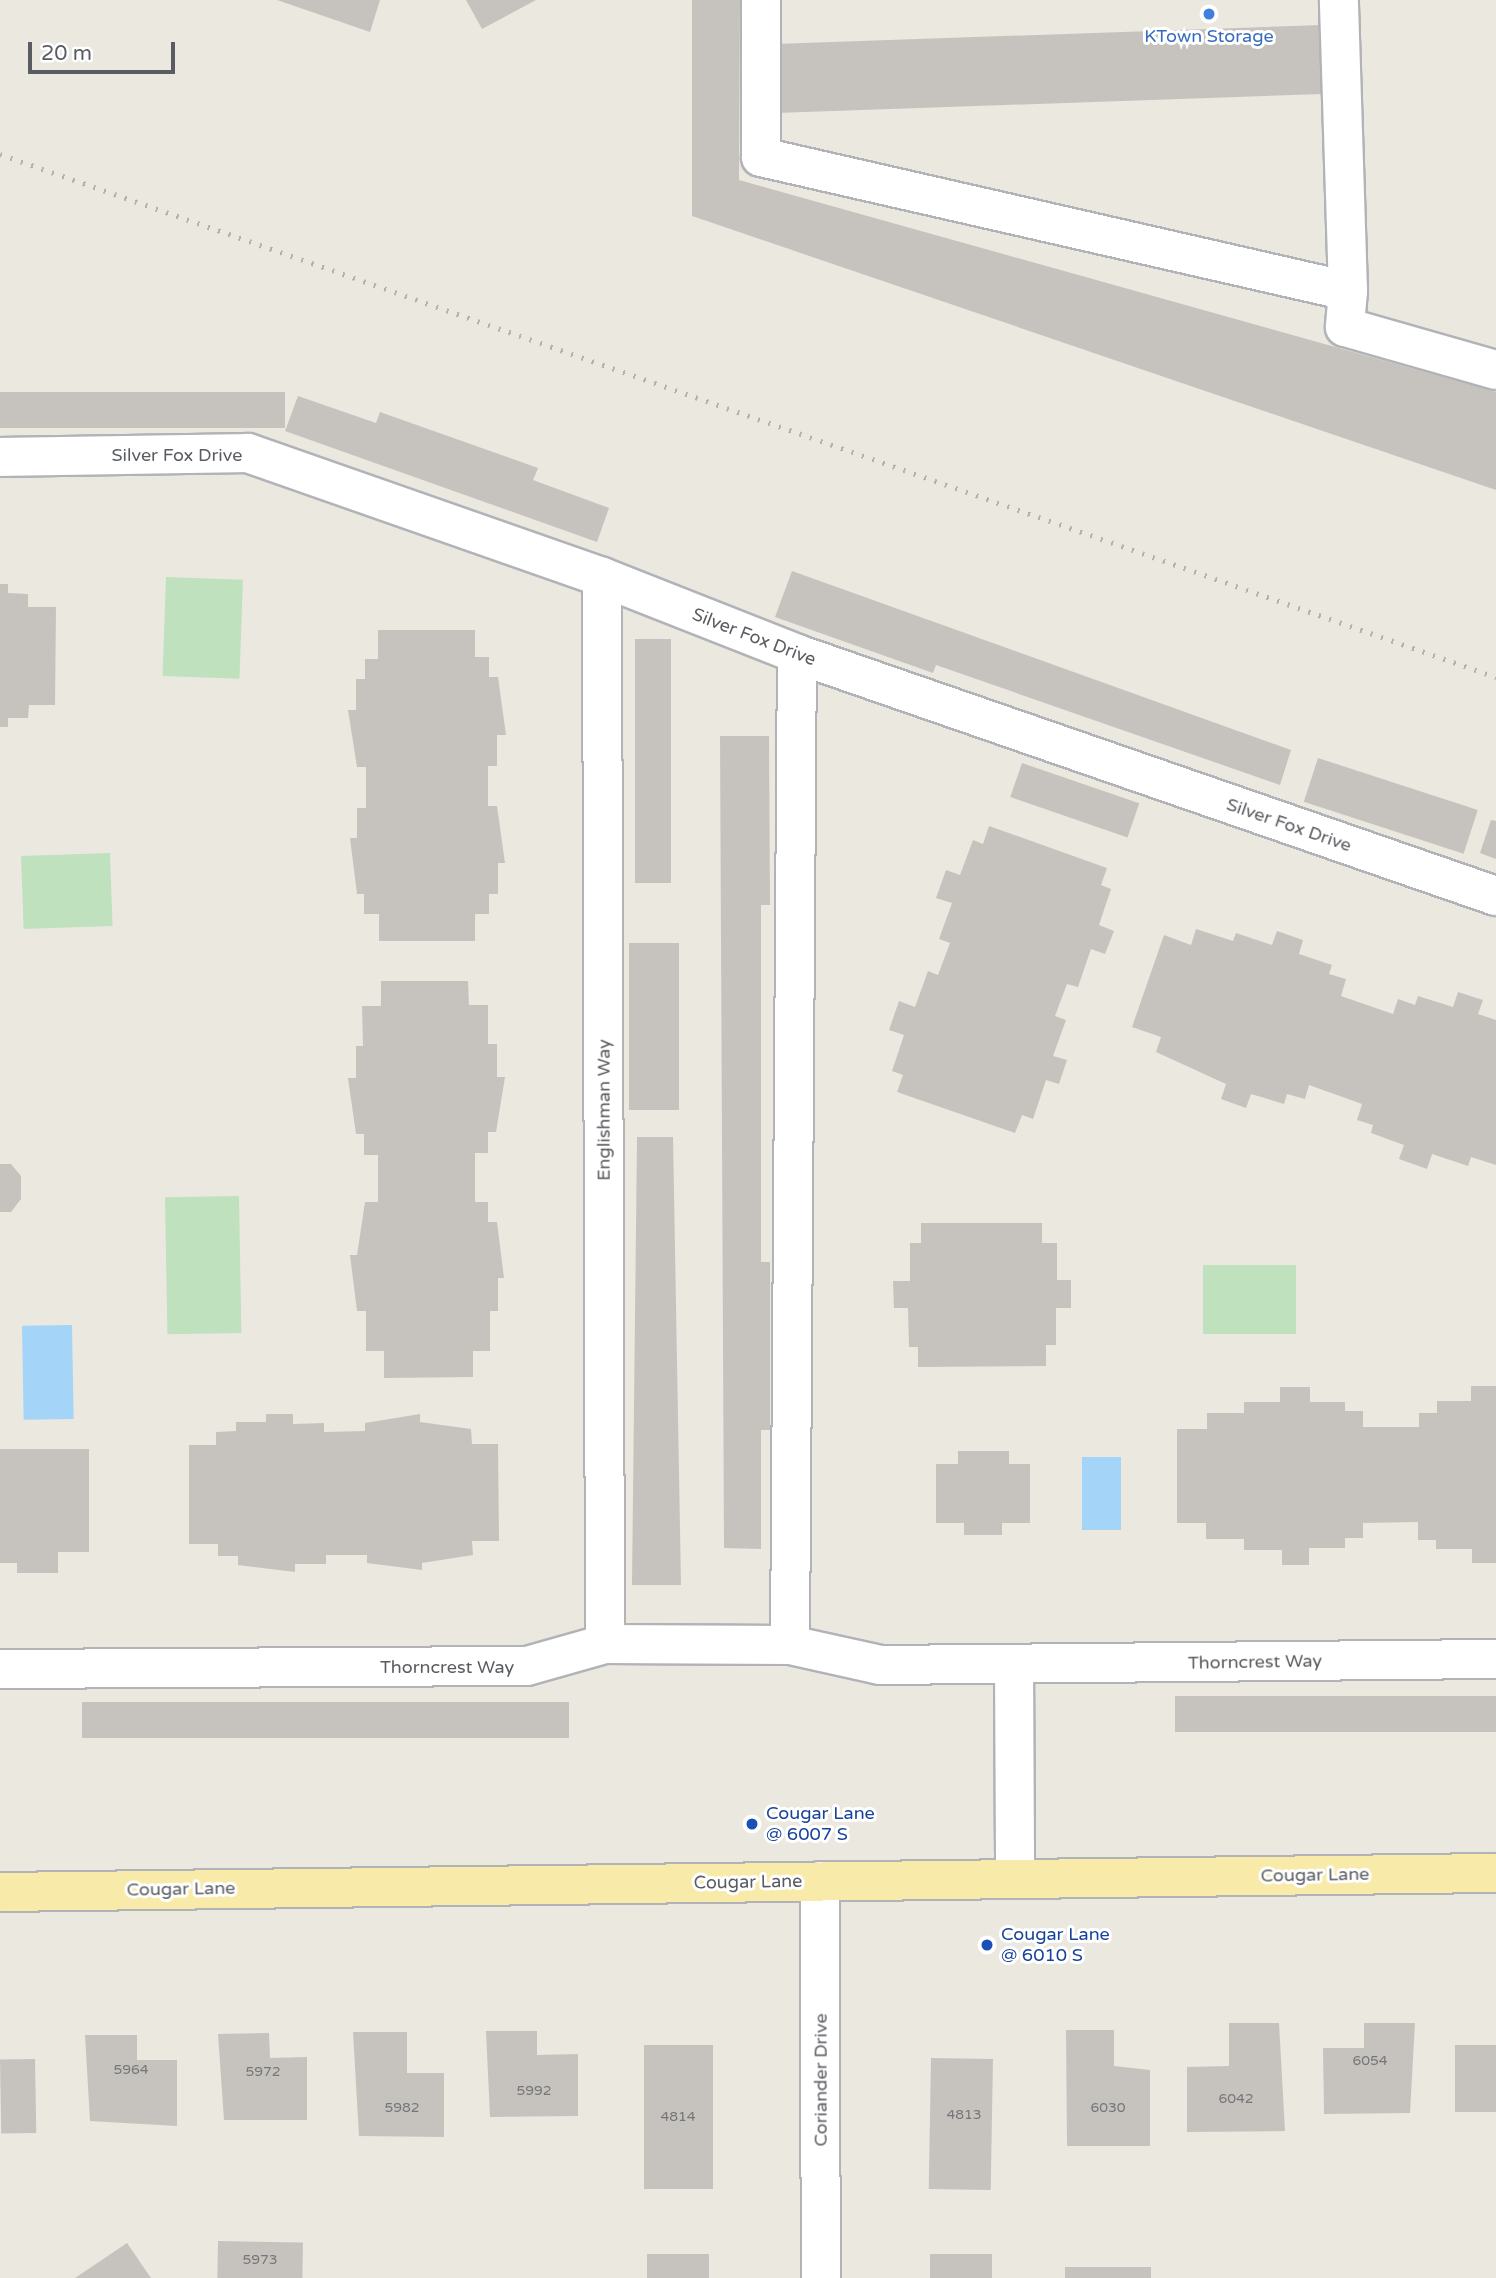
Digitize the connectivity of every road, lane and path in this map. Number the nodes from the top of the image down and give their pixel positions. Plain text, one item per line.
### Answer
1 (761, 0) edge
2 (1339, 0) edge
3 (1348, 291) junction
4 (1496, 370) edge
5 (0, 457) edge
6 (602, 577) junction
7 (797, 654) junction
8 (1496, 897) edge
9 (605, 1644) junction
10 (790, 1645) junction
11 (1496, 1659) edge
12 (1014, 1664) junction
13 (0, 1669) edge
14 (1496, 1873) edge
15 (1015, 1879) junction
16 (820, 1881) junction
17 (0, 1892) edge
18 (821, 2278) edge

1 - 3 street
2 - 3 street
3 - 4 street
5 - 6 street, Silver Fox Drive
6 - 7 street, Silver Fox Drive
6 - 9 street, Englishman Way
7 - 8 street, Silver Fox Drive
7 - 10 street
9 - 10 street, Thorncrest Way
9 - 13 street, Thorncrest Way
10 - 12 street, Thorncrest Way
11 - 12 street, Thorncrest Way
12 - 15 street
14 - 15 main road, Cougar Lane
15 - 16 main road, Cougar Lane
16 - 17 main road, Cougar Lane
16 - 18 street, Coriander Drive

